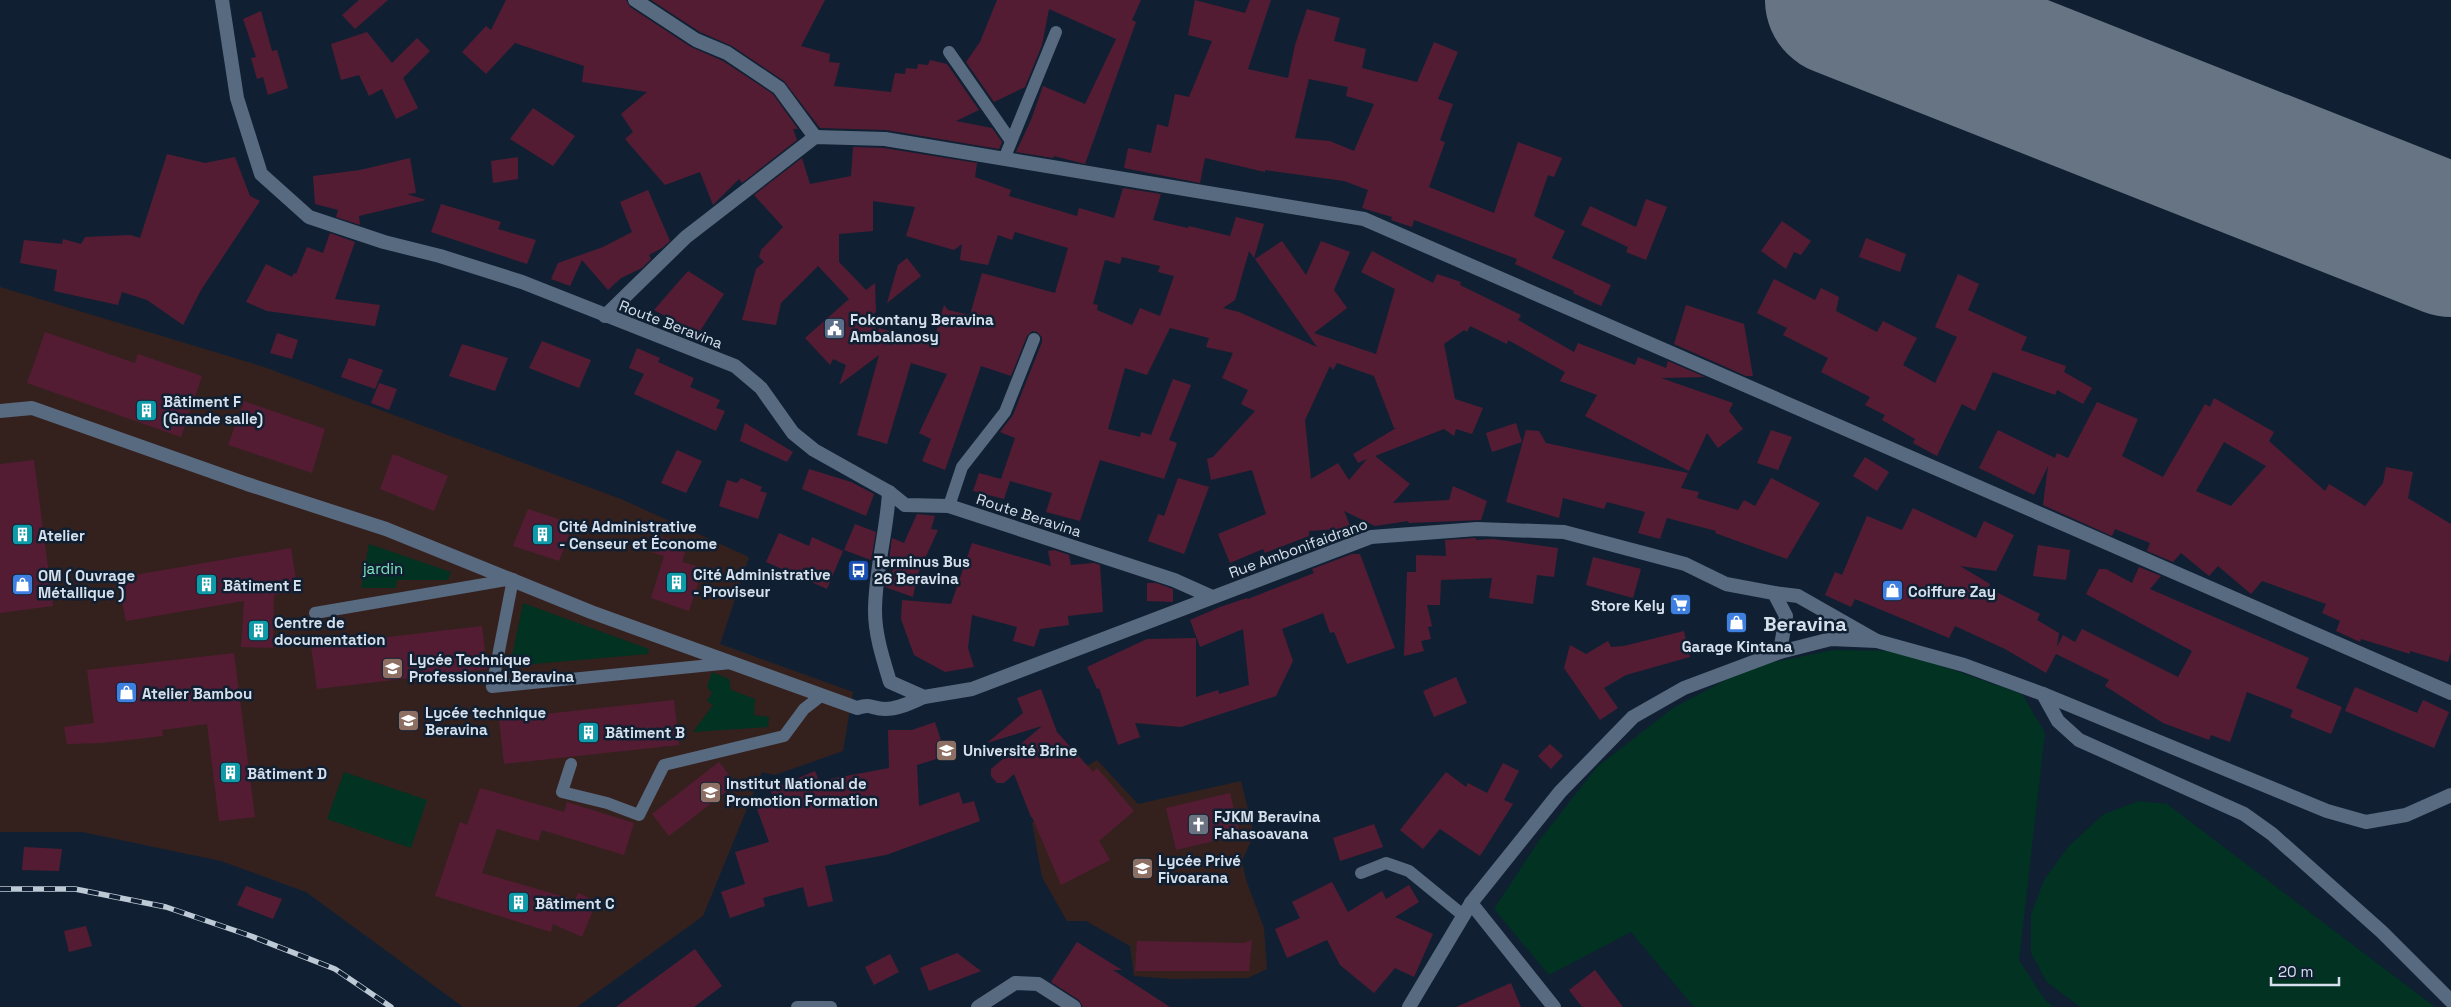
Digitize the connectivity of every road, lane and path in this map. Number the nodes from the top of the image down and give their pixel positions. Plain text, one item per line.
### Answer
1 (222, 0) edge
2 (635, 0) edge
3 (1056, 32) dead end
4 (949, 52) dead end
5 (815, 137) junction
6 (1011, 141) junction
7 (1004, 159) junction
8 (605, 316) junction
9 (1034, 340) dead end
10 (0, 411) edge
11 (889, 492) junction
12 (949, 506) junction
13 (512, 579) junction
14 (1774, 593) junction
15 (1212, 597) junction
16 (315, 613) dead end
17 (1878, 641) junction
18 (1780, 652) junction
19 (731, 663) junction
20 (2451, 693) edge
21 (2043, 694) junction
22 (822, 695) junction
23 (924, 697) junction
24 (571, 764) dead end
25 (2451, 795) edge
26 (1361, 872) dead end
27 (1472, 903) junction
28 (1464, 916) junction
29 (2451, 1001) edge
30 (797, 1007) edge
31 (831, 1007) edge
32 (978, 1007) edge
33 (1074, 1007) edge
34 (1410, 1007) edge
35 (1554, 1007) edge

1 - 8 street, Route Beravina
2 - 5 street
3 - 6 lane
4 - 6 lane
5 - 7 street
5 - 8 street
6 - 7 lane
7 - 20 street
8 - 11 street, Route Beravina
9 - 12 lane
10 - 13 street, Rue Ambonifaidrano
11 - 12 street, Route Beravina
11 - 23 street
12 - 15 street, Route Beravina
13 - 16 lane
13 - 19 street, Rue Ambonifaidrano
13 - 19 lane
14 - 15 street, Rue Ambonifaidrano
14 - 17 street, Rue Ambonifaidrano
14 - 18 street
15 - 23 street, Rue Ambonifaidrano
17 - 18 street
17 - 21 street
18 - 27 street
19 - 22 street, Rue Ambonifaidrano
21 - 25 street
21 - 29 street
22 - 23 street, Rue Ambonifaidrano
22 - 24 lane
26 - 28 lane
27 - 28 street
27 - 35 street
28 - 34 street
30 - 31 lane
32 - 33 street

